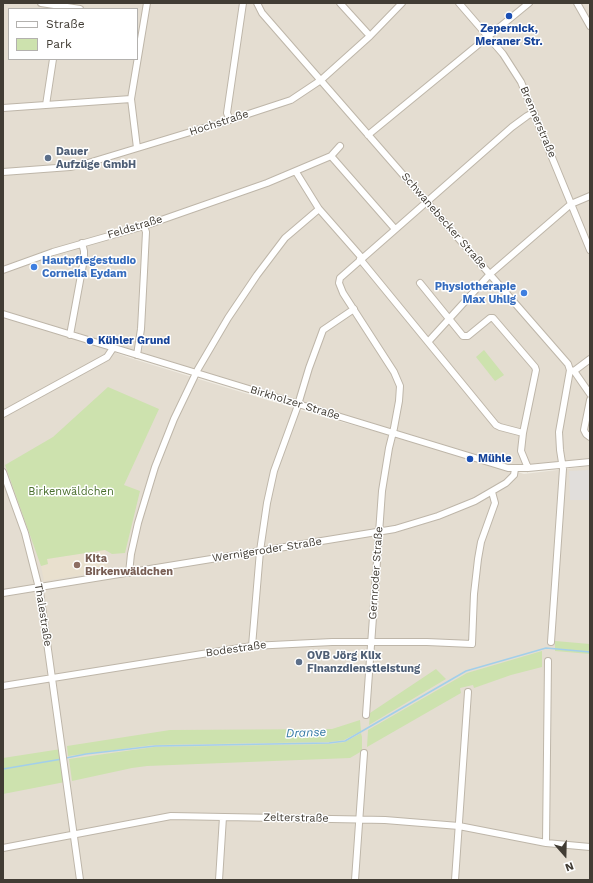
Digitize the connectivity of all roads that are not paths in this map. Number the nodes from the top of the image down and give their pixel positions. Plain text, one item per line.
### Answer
1 (41, 3) edge
2 (147, 3) edge
3 (242, 3) edge
4 (257, 3) edge
5 (340, 3) edge
6 (402, 3) edge
7 (529, 3) edge
8 (577, 3) edge
9 (461, 5) edge
10 (60, 7) edge
11 (70, 8) edge
12 (138, 18) edge
13 (144, 20) junction
14 (590, 26) edge
15 (370, 36) junction
16 (488, 36) junction
17 (138, 56) edge
18 (53, 60) edge
19 (137, 60) edge
20 (321, 80) junction
21 (131, 99) junction
22 (46, 105) junction
23 (3, 108) edge
24 (534, 112) junction
25 (230, 120) junction
26 (368, 135) junction
27 (340, 146) dead end
28 (137, 148) junction
29 (331, 156) junction
30 (3, 172) edge
31 (296, 172) junction
32 (590, 196) edge
33 (426, 201) junction
34 (571, 204) junction
35 (319, 209) junction
36 (144, 226) junction
37 (395, 229) junction
38 (82, 243) junction
39 (590, 250) edge
40 (361, 258) junction
41 (3, 270) edge
42 (490, 274) junction
43 (420, 283) dead end
44 (354, 309) junction
45 (3, 314) edge
46 (449, 320) junction
47 (70, 335) junction
48 (428, 342) junction
49 (113, 348) junction
50 (137, 355) junction
51 (590, 360) edge
52 (572, 370) junction
53 (196, 373) junction
54 (590, 394) edge
55 (590, 400) edge
56 (298, 404) junction
57 (3, 414) edge
58 (392, 432) junction
59 (523, 433) junction
60 (590, 437) edge
61 (590, 462) edge
62 (563, 464) junction
63 (528, 468) junction
64 (515, 469) junction
65 (3, 472) edge
66 (492, 492) junction
67 (379, 532) junction
68 (260, 551) junction
69 (129, 573) junction
70 (38, 588) junction
71 (3, 593) edge
72 (371, 642) junction
73 (551, 642) dead end
74 (252, 646) junction
75 (548, 661) dead end
76 (52, 678) junction
77 (3, 686) edge
78 (468, 692) dead end
79 (366, 715) dead end
80 (364, 753) dead end
81 (223, 817) junction
82 (359, 820) junction
83 (459, 826) junction
84 (74, 835) junction
85 (546, 843) junction
86 (590, 847) edge
87 (3, 848) edge
88 (80, 880) edge
89 (219, 880) edge
90 (355, 880) edge
91 (455, 880) edge

1 - 10 street
2 - 13 street
3 - 25 street
4 - 20 street, Schwanebecker Straße
5 - 15 street
6 - 15 street, Hochstraße
7 - 16 street
8 - 14 street
9 - 16 street, Brennerstraße
10 - 11 street
12 - 13 street
13 - 17 street
15 - 20 street, Hochstraße
16 - 24 street, Brennerstraße
16 - 26 street
18 - 22 street
19 - 21 street
20 - 25 street, Hochstraße
20 - 26 street, Schwanebecker Straße
21 - 22 street
21 - 28 street
22 - 23 street
24 - 33 street
24 - 34 street, Brennerstraße
25 - 28 street, Hochstraße
26 - 33 street, Schwanebecker Straße
27 - 29 street
28 - 30 street, Hochstraße
29 - 31 street, Feldstraße
29 - 37 street
31 - 35 street
31 - 36 street, Feldstraße
32 - 34 street
33 - 37 street
33 - 42 street, Schwanebecker Straße
34 - 39 street, Brennerstraße
34 - 42 street
35 - 40 street
35 - 53 street
36 - 38 street, Feldstraße
36 - 50 street
37 - 40 street
38 - 41 street, Feldstraße
38 - 47 street
40 - 44 street, Gernroder Straße
40 - 48 street
42 - 46 street
42 - 52 street, Schwanebecker Straße
43 - 46 street
44 - 56 street
44 - 58 street, Gernroder Straße
45 - 47 street, Birkholzer Straße
46 - 48 street
46 - 59 street
47 - 49 street, Birkholzer Straße
48 - 59 street
49 - 50 street, Birkholzer Straße
49 - 57 street
50 - 53 street, Birkholzer Straße
51 - 52 street
52 - 54 street, Schwanebecker Straße
52 - 62 street
53 - 56 street, Birkholzer Straße
53 - 69 street
55 - 60 street
56 - 58 street, Birkholzer Straße
56 - 68 street
58 - 64 street, Birkholzer Straße
58 - 67 street, Gernroder Straße
59 - 63 street
61 - 62 street, Birkholzer Straße
62 - 63 street, Birkholzer Straße
62 - 73 street
63 - 64 street, Birkholzer Straße
64 - 66 street, Wernigeroder Straße
65 - 70 street, Thalestraße
66 - 67 street, Wernigeroder Straße
66 - 72 street, Bodestraße
67 - 68 street, Wernigeroder Straße
67 - 72 street, Gernroder Straße
68 - 69 street, Wernigeroder Straße
68 - 74 street
69 - 70 street, Wernigeroder Straße
70 - 71 street, Wernigeroder Straße
70 - 76 street, Thalestraße
72 - 74 street, Bodestraße
72 - 79 street, Gernroder Straße
74 - 76 street, Bodestraße
75 - 85 street
76 - 77 street, Bodestraße
76 - 84 street, Thalestraße
78 - 83 street
80 - 82 street
81 - 82 street, Zelterstraße
81 - 84 street, Zelterstraße
81 - 89 street
82 - 83 street, Zelterstraße
82 - 90 street
83 - 85 street, Zelterstraße
83 - 91 street
84 - 87 street, Zelterstraße
84 - 88 street, Thalestraße
85 - 86 street, Zelterstraße

